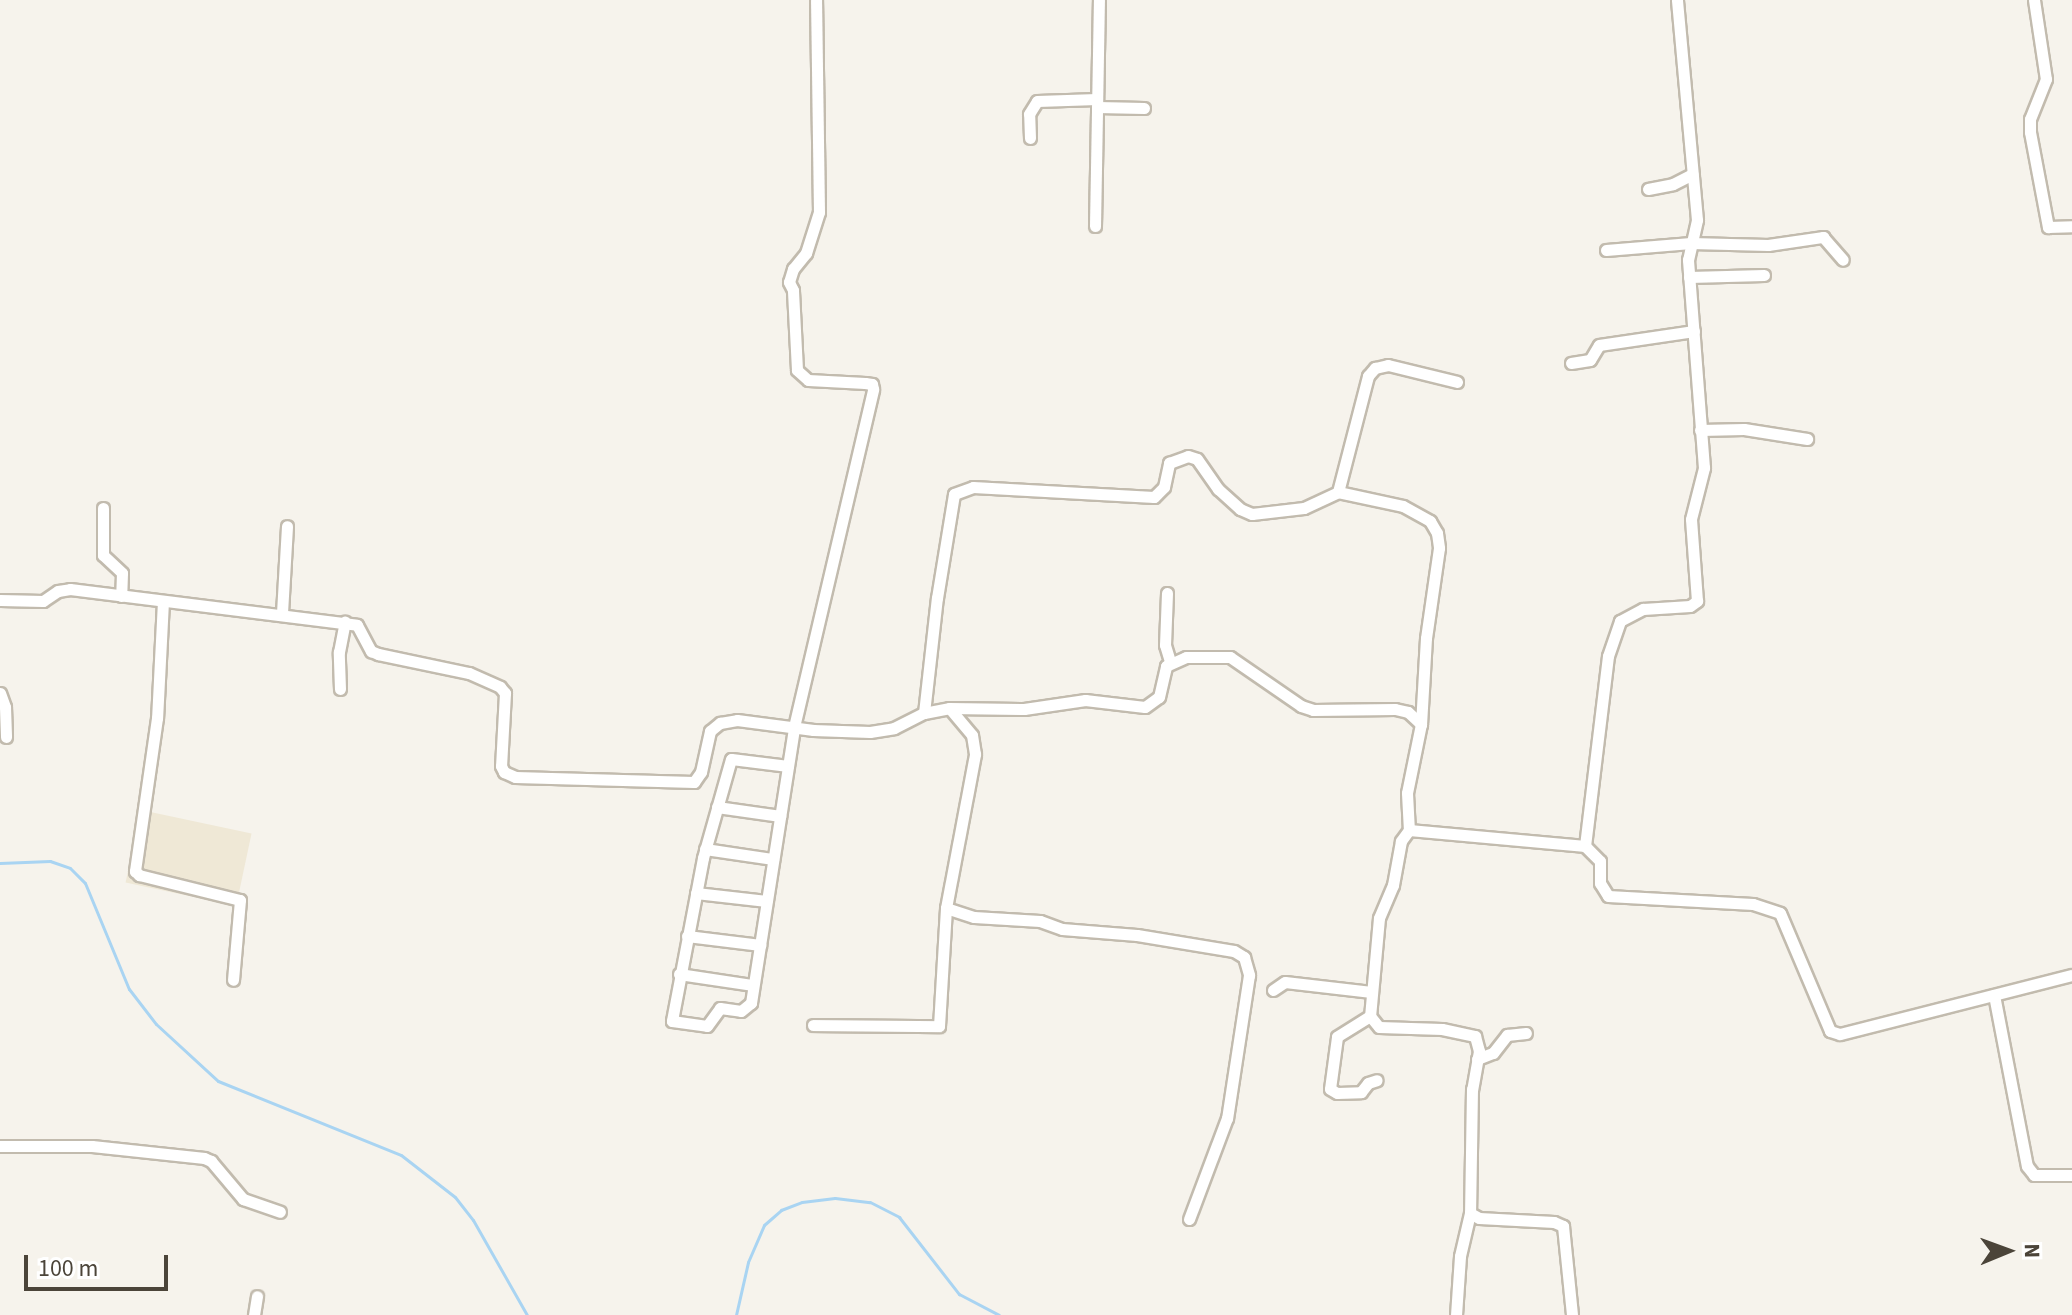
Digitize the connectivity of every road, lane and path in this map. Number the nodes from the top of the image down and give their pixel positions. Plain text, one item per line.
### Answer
1 (816, 0) edge
2 (1099, 0) edge
3 (1677, 0) edge
4 (2034, 0) edge
5 (1097, 103) junction
6 (1144, 108) dead end
7 (1030, 138) dead end
8 (1693, 174) junction
9 (1648, 189) dead end
10 (1095, 226) dead end
11 (2072, 226) edge
12 (1691, 243) junction
13 (1606, 250) dead end
14 (1843, 260) dead end
15 (1764, 275) dead end
16 (1689, 277) junction
17 (1694, 331) junction
18 (1571, 363) dead end
19 (1457, 382) dead end
20 (1700, 430) junction
21 (1807, 439) dead end
22 (1338, 492) junction
23 (103, 508) dead end
24 (287, 526) dead end
25 (1167, 593) dead end
26 (121, 596) junction
27 (0, 600) edge
28 (163, 601) junction
29 (282, 613) junction
30 (345, 622) junction
31 (1170, 661) junction
32 (340, 689) dead end
33 (0, 693) edge
34 (949, 708) junction
35 (924, 713) junction
36 (1421, 724) junction
37 (794, 727) junction
38 (6, 737) dead end
39 (788, 766) junction
40 (717, 807) junction
41 (780, 816) junction
42 (1409, 830) junction
43 (1585, 846) junction
44 (705, 849) junction
45 (773, 859) junction
46 (696, 893) junction
47 (767, 901) junction
48 (946, 908) junction
49 (687, 936) junction
50 (760, 945) junction
51 (679, 974) junction
52 (2072, 975) edge
53 (233, 980) dead end
54 (753, 985) junction
55 (1273, 990) dead end
56 (1371, 992) junction
57 (1994, 995) junction
58 (1370, 1016) junction
59 (813, 1025) dead end
60 (1526, 1033) dead end
61 (1477, 1059) junction
62 (1377, 1080) dead end
63 (0, 1146) edge
64 (2072, 1175) edge
65 (280, 1212) dead end
66 (1470, 1213) junction
67 (1189, 1219) dead end
68 (257, 1296) dead end
69 (254, 1315) edge
70 (1456, 1315) edge
71 (1572, 1315) edge

1 - 37 street
2 - 5 street
3 - 8 street
4 - 11 street
5 - 6 street
5 - 7 street
5 - 10 street
8 - 9 street
8 - 12 street
12 - 13 street
12 - 14 street
12 - 16 street
15 - 16 street
16 - 17 street
17 - 18 street
17 - 20 street
19 - 22 street
20 - 21 street
20 - 43 street
22 - 35 street
22 - 36 street
23 - 26 street
24 - 29 street
25 - 31 street
26 - 27 street
26 - 28 street
28 - 29 street
28 - 53 street
29 - 30 street
30 - 32 street
30 - 37 street
31 - 34 street
31 - 36 street
33 - 38 street
34 - 35 street
34 - 48 street
35 - 37 street
36 - 42 street
37 - 39 street
39 - 40 street
39 - 41 street
40 - 41 street
40 - 44 street
41 - 45 street
42 - 43 street
42 - 56 street
43 - 57 street
44 - 45 street
44 - 46 street
45 - 47 street
46 - 47 street
46 - 49 street
47 - 50 street
48 - 59 street
48 - 67 street
49 - 50 street
49 - 51 street
50 - 54 street
51 - 54 street
51 - 54 street
52 - 57 street
55 - 56 street
56 - 58 street
57 - 64 street
58 - 61 street
58 - 62 street
60 - 61 street
61 - 66 street
63 - 65 street
66 - 70 street
66 - 71 street
68 - 69 street

